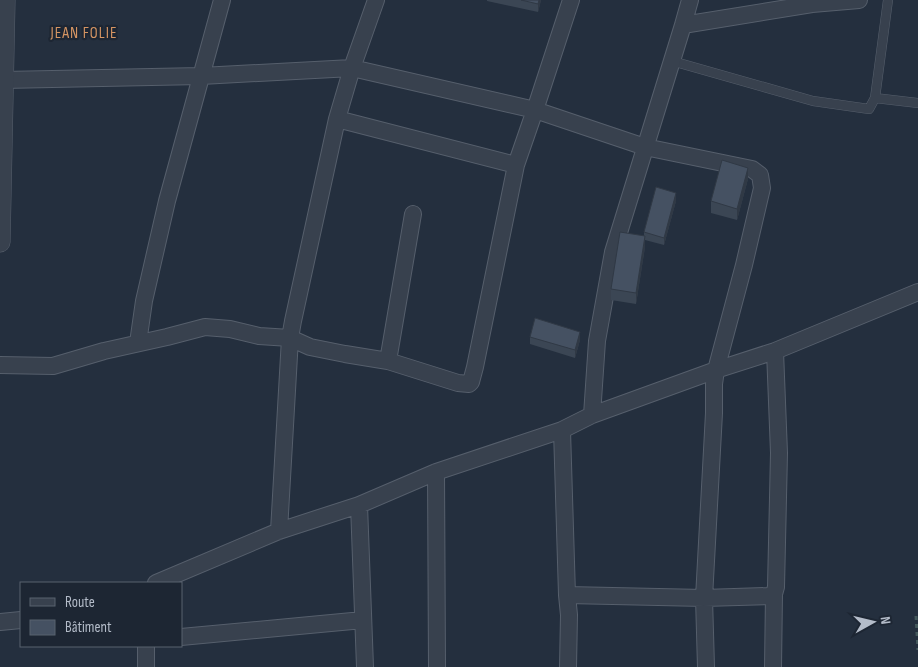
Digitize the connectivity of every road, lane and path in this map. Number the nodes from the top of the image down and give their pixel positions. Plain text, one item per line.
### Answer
1 (5, 0) edge
2 (222, 0) edge
3 (376, 0) edge
4 (571, 0) edge
5 (690, 0) edge
6 (859, 0) edge
7 (888, 0) edge
8 (683, 25) junction
9 (672, 61) junction
10 (352, 68) junction
11 (201, 76) junction
12 (3, 80) junction
13 (875, 98) junction
14 (918, 103) edge
15 (536, 110) junction
16 (338, 120) junction
17 (645, 147) junction
18 (516, 165) junction
19 (413, 214) dead end
20 (0, 242) edge
21 (918, 292) edge
22 (290, 338) junction
23 (138, 344) junction
24 (775, 351) junction
25 (388, 361) junction
26 (0, 365) edge
27 (716, 370) junction
28 (592, 415) junction
29 (562, 430) junction
30 (436, 472) junction
31 (359, 505) junction
32 (278, 531) junction
33 (158, 582) edge
34 (774, 594) junction
35 (567, 595) junction
36 (704, 598) junction
37 (916, 616) dead end
38 (20, 620) edge
39 (363, 620) junction
40 (0, 622) edge
41 (182, 637) edge
42 (146, 647) edge
43 (918, 650) edge
44 (146, 667) edge
45 (365, 667) edge
46 (437, 667) edge
47 (568, 667) edge
48 (706, 667) edge
49 (773, 667) edge

1 - 12 street
2 - 11 street
3 - 10 street
4 - 15 street
5 - 8 street
6 - 8 street
7 - 13 lane
8 - 9 street
9 - 13 lane
9 - 17 street
10 - 11 street
10 - 15 street
10 - 16 street
11 - 12 street
11 - 23 street
12 - 20 street
13 - 14 lane
15 - 17 street
15 - 18 street
16 - 18 street
16 - 22 street
17 - 27 street
17 - 28 street
18 - 25 street
19 - 25 street
21 - 24 street
22 - 23 street
22 - 25 street
22 - 32 street
23 - 26 street
24 - 27 street
24 - 34 street
27 - 28 street
27 - 36 street
28 - 29 street
29 - 30 street
29 - 35 street
30 - 31 street
30 - 46 street
31 - 32 street
31 - 39 street
32 - 33 street
34 - 36 street
34 - 49 street
35 - 36 street
35 - 47 street
36 - 48 street
37 - 43 path
38 - 40 street
39 - 41 street
39 - 45 street
42 - 44 street

